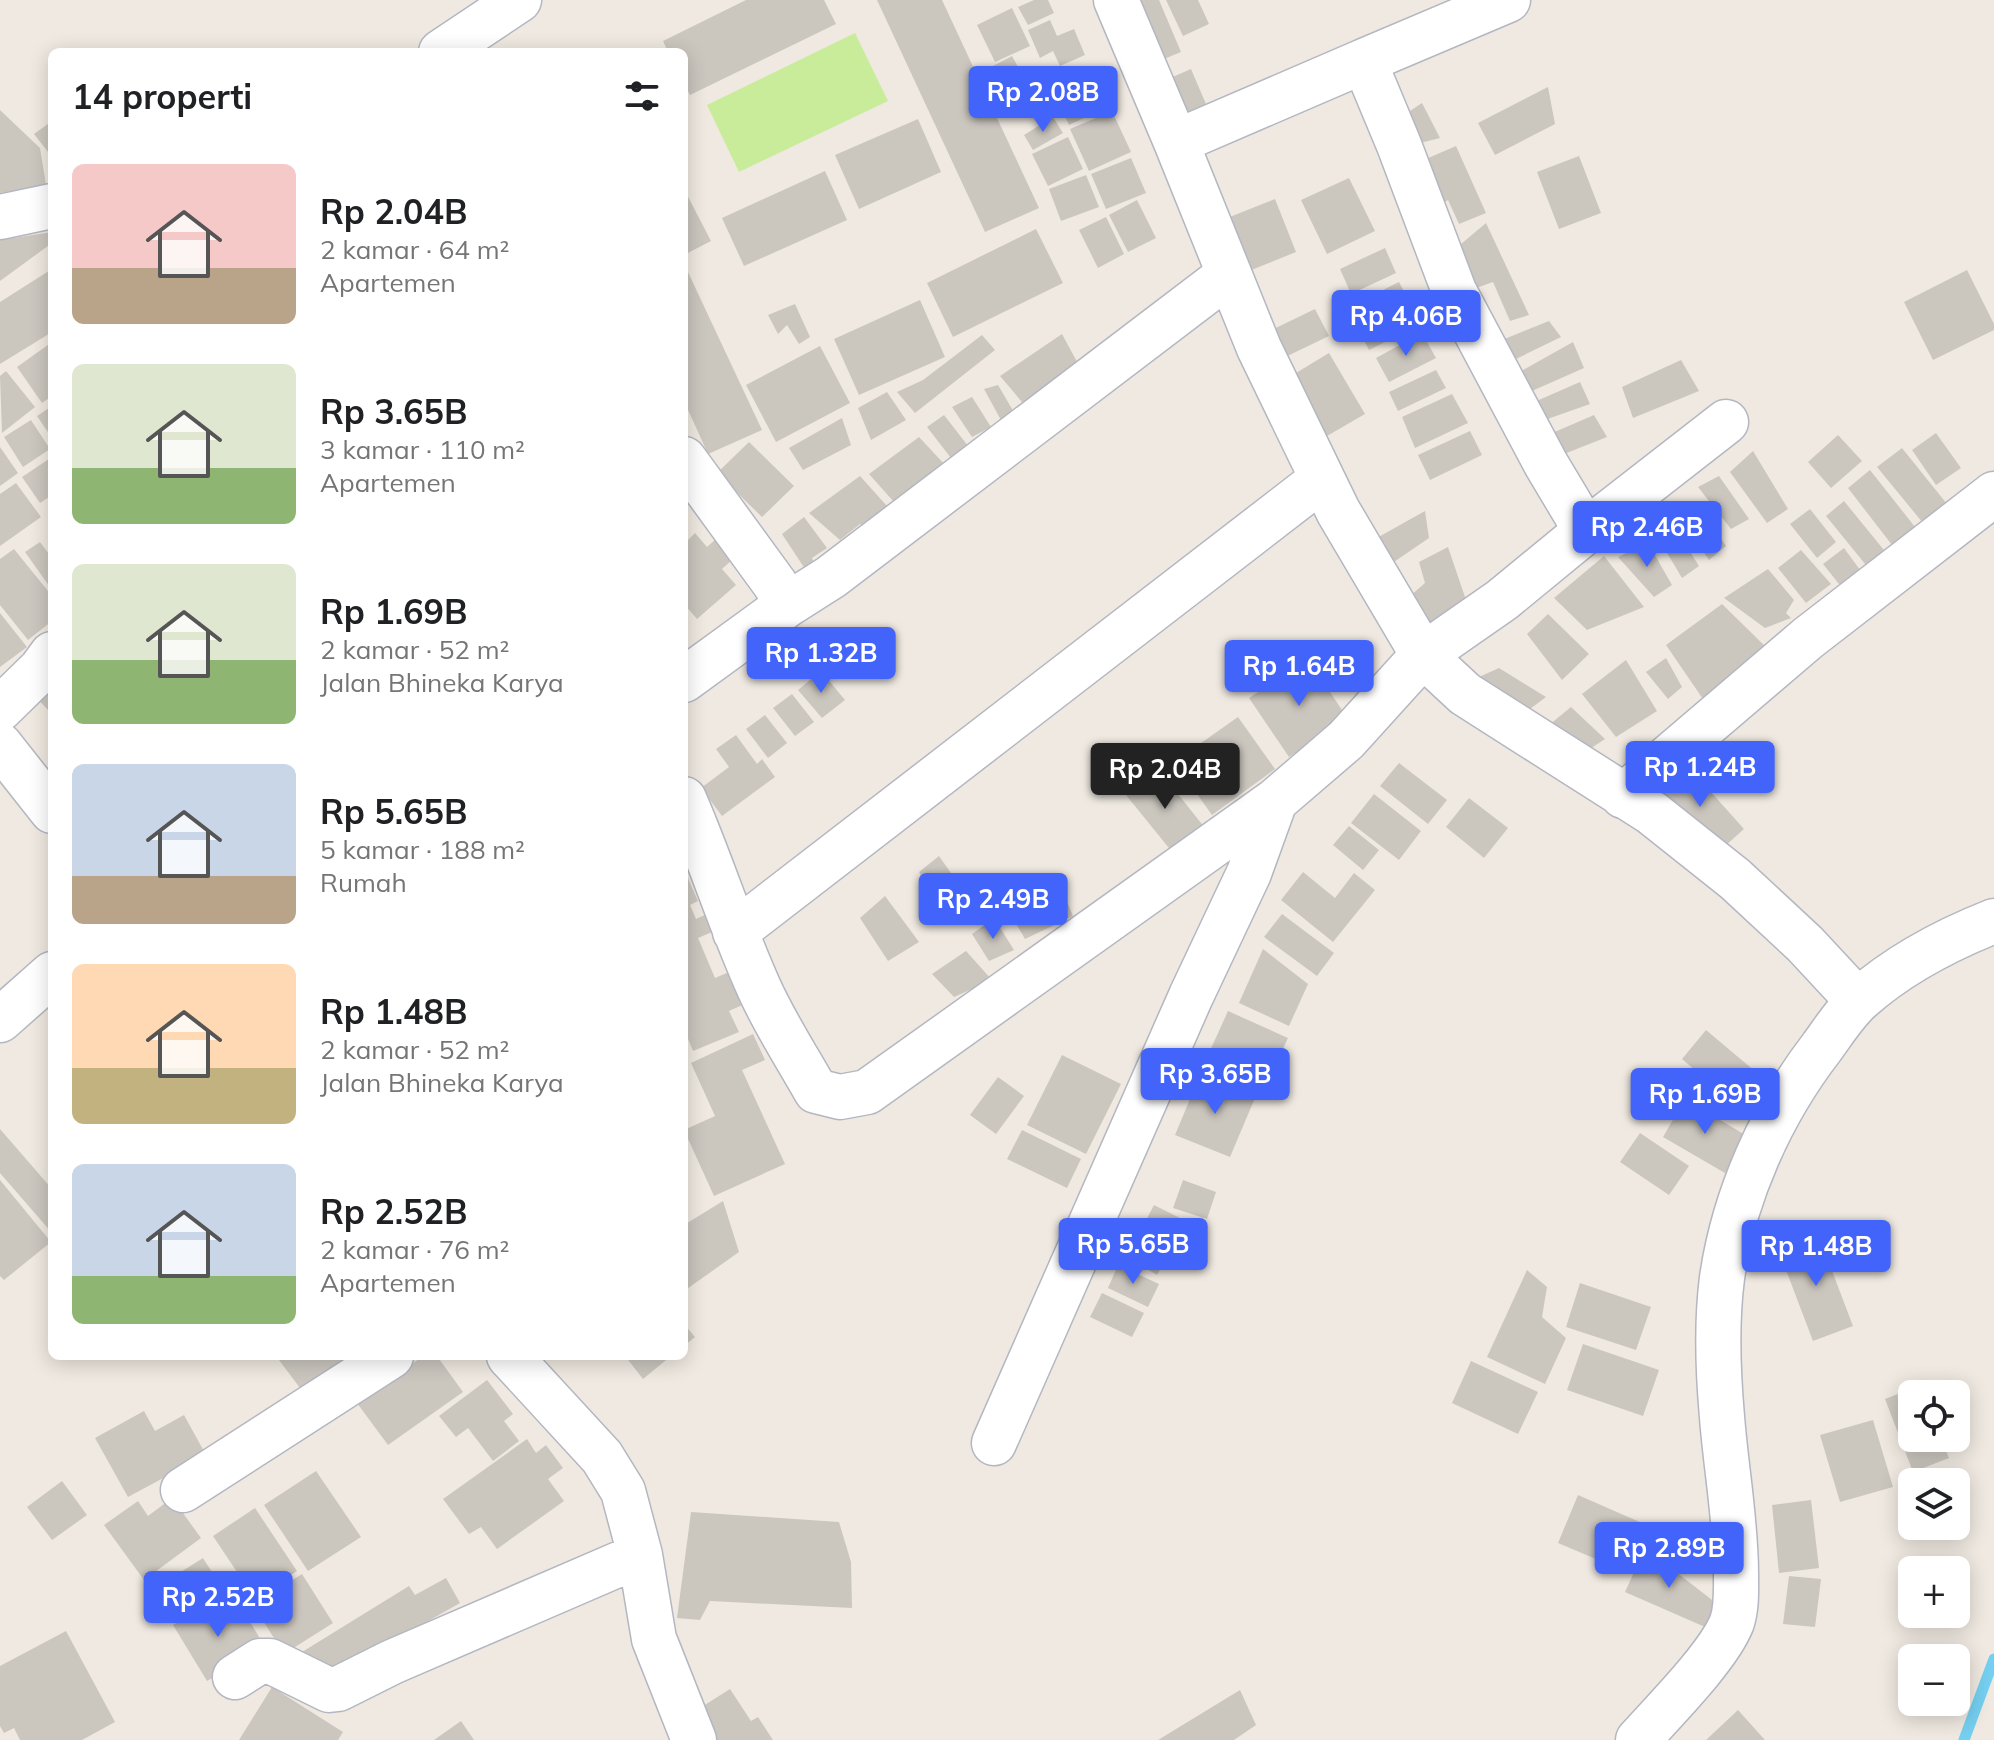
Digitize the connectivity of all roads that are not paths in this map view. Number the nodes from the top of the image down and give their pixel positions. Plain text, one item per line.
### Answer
1 (519, 0) edge
2 (1116, 0) edge
3 (1508, 0) edge
4 (447, 48) edge
5 (1364, 61) junction
6 (1176, 142) junction
7 (48, 207) edge
8 (0, 217) edge
9 (1228, 275) junction
10 (1726, 422) dead end
11 (688, 464) edge
12 (1322, 479) junction
13 (1994, 494) edge
14 (1586, 531) junction
15 (787, 605) junction
16 (1423, 655) junction
17 (48, 659) edge
18 (688, 677) edge
19 (0, 709) edge
20 (0, 745) edge
21 (1623, 796) junction
22 (1275, 801) junction
23 (48, 806) edge
24 (688, 808) edge
25 (1994, 921) edge
26 (735, 932) junction
27 (48, 978) edge
28 (1858, 1001) junction
29 (0, 1020) edge
30 (385, 1360) edge
31 (513, 1360) edge
32 (994, 1443) dead end
33 (183, 1490) dead end
34 (640, 1555) junction
35 (235, 1677) dead end
36 (694, 1740) edge
37 (1638, 1740) edge

1 - 4 street
2 - 6 street
3 - 5 street
5 - 6 street
5 - 14 street
6 - 9 street
7 - 8 street
9 - 12 street
9 - 15 street
10 - 14 street
11 - 15 street
12 - 16 street
12 - 26 street
13 - 21 street
14 - 16 street
15 - 18 street
16 - 21 street
16 - 22 street
17 - 19 street
20 - 23 street
21 - 28 street
22 - 26 street
22 - 32 street
24 - 26 street
25 - 28 street
27 - 29 street
28 - 37 street
30 - 33 street
31 - 34 street
34 - 35 street
34 - 36 street

